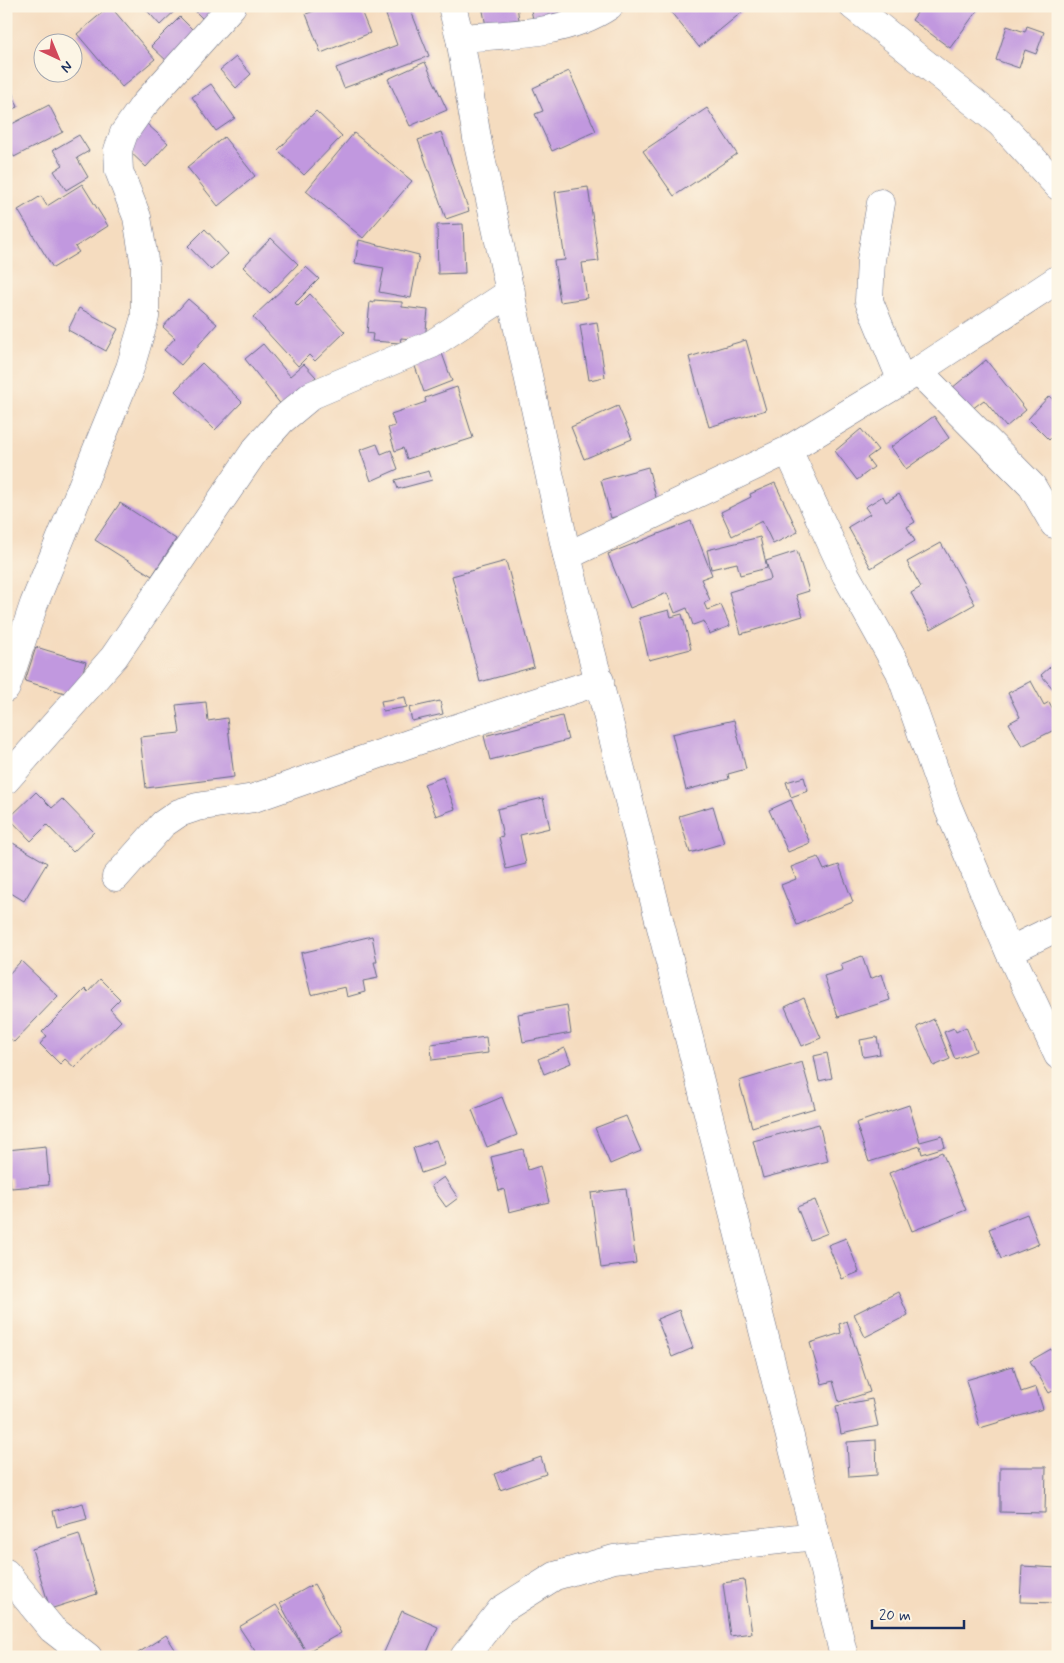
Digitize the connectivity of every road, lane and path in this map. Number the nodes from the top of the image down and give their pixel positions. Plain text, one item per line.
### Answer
1 (232, 6) edge
2 (452, 6) edge
3 (609, 6) edge
4 (853, 6) edge
5 (460, 38) junction
6 (1058, 186) edge
7 (882, 203) dead end
8 (1058, 278) edge
9 (511, 292) junction
10 (909, 375) junction
11 (788, 450) junction
12 (1054, 524) dead end
13 (568, 556) junction
14 (600, 681) junction
15 (6, 688) edge
16 (6, 780) edge
17 (116, 877) dead end
18 (1058, 927) edge
19 (1009, 951) junction
20 (1058, 1055) edge
21 (815, 1536) junction
22 (6, 1573) edge
23 (88, 1657) edge
24 (464, 1657) edge
25 (844, 1657) edge

1 - 15 street
2 - 5 street
3 - 5 street
4 - 6 street
5 - 9 street
7 - 10 street
8 - 10 street
9 - 13 street
9 - 16 street
10 - 11 street
10 - 12 street
11 - 13 street
11 - 19 street
13 - 14 street
14 - 17 street
14 - 21 street
18 - 19 street
19 - 20 street
21 - 24 street
21 - 25 street
22 - 23 street

